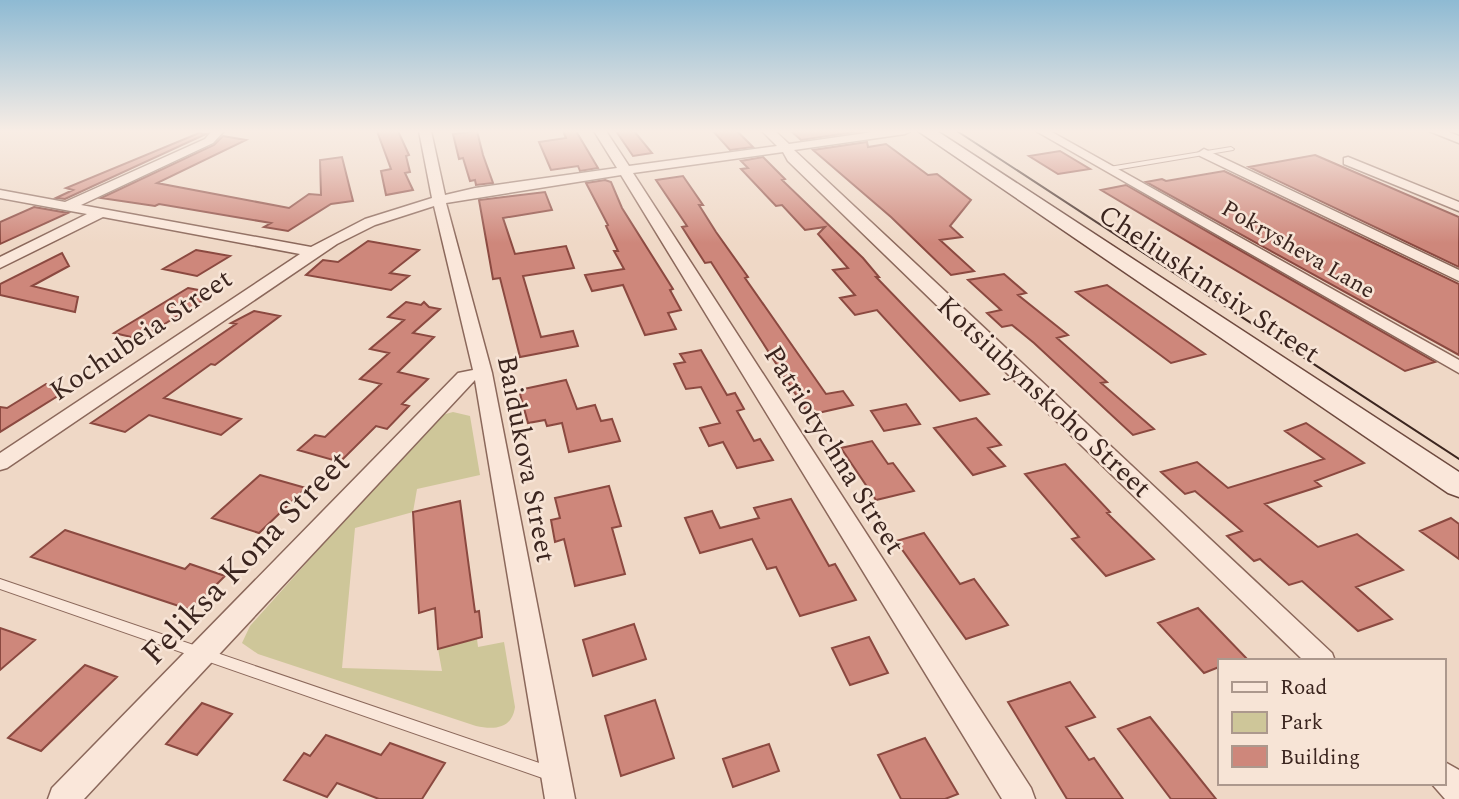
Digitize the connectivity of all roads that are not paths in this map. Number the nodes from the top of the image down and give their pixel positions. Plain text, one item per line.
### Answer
1 (149, 168) edge
2 (433, 168) edge
3 (636, 168) edge
4 (803, 168) edge
5 (982, 168) edge
6 (1114, 168) edge
7 (1236, 168) edge
8 (1366, 168) edge
9 (1110, 169) joint
10 (624, 170) junction
11 (0, 194) edge
12 (439, 200) junction
13 (65, 207) junction
14 (1459, 207) edge
15 (101, 214) junction
16 (313, 252) junction
17 (0, 263) edge
18 (1459, 276) edge
19 (1459, 368) edge
20 (483, 373) junction
21 (0, 463) edge
22 (1459, 486) edge
23 (0, 584) edge
24 (202, 653) junction
25 (1320, 659) edge
26 (555, 775) junction
27 (1445, 778) edge
28 (1459, 791) edge
29 (63, 799) edge
30 (560, 799) edge
31 (1020, 799) edge

1 - 13 street
2 - 12 street, Baidukova Street
3 - 10 street, Kochubeia Street
4 - 25 street, Kotsiubynskoho Street
5 - 22 main road, Cheliuskintsiv Street
6 - 9 lane
7 - 18 street
8 - 14 street
9 - 19 street, Pokrysheva Lane
10 - 12 street, Kochubeia Street
10 - 31 street, Patriotychna Street
11 - 13 street
12 - 16 street, Kochubeia Street
12 - 20 street, Baidukova Street
13 - 15 street
15 - 16 street
15 - 17 street
16 - 21 street, Kochubeia Street
20 - 24 street, Feliksa Kona Street
20 - 26 street, Baidukova Street
23 - 24 lane
24 - 26 lane
24 - 29 street, Feliksa Kona Street
26 - 30 street, Baidukova Street
27 - 28 street

